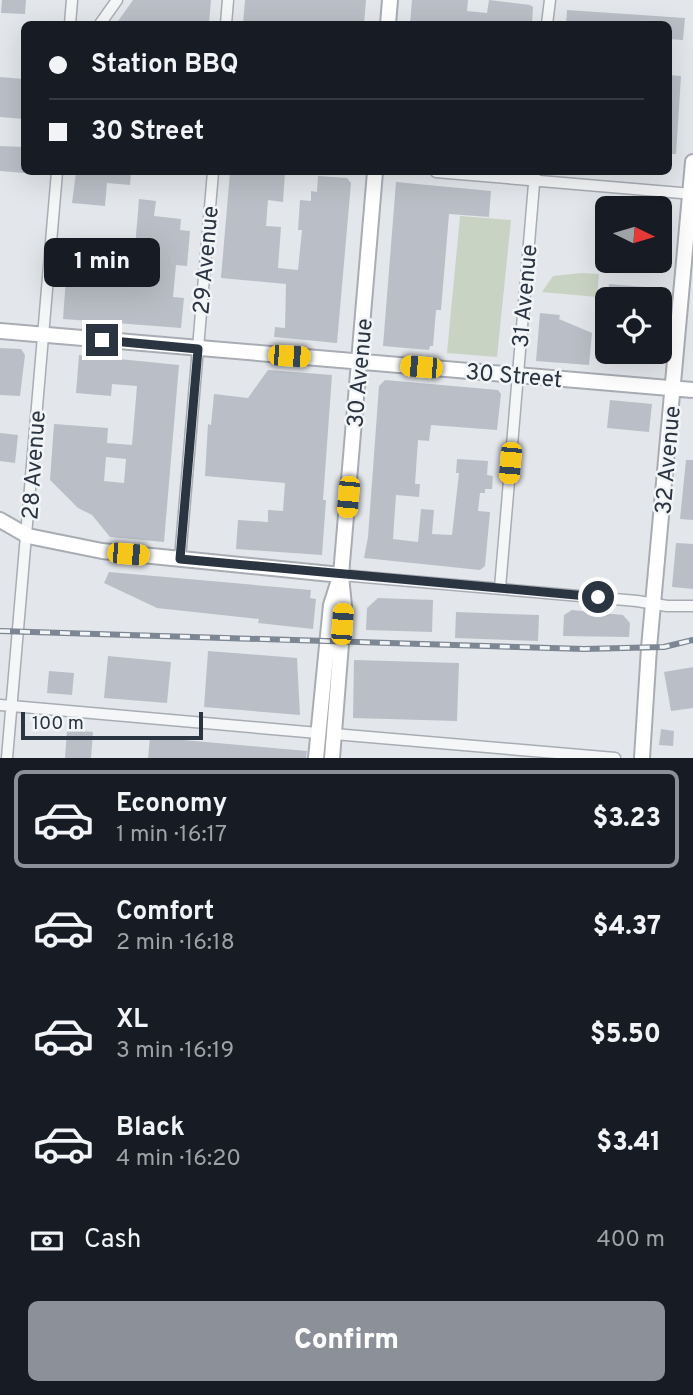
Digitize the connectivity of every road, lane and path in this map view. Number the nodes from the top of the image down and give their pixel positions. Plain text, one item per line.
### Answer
1 (72, 0) edge
2 (117, 0) edge
3 (228, 0) edge
4 (390, 0) edge
5 (550, 0) edge
6 (71, 21) edge
7 (102, 21) edge
8 (226, 21) edge
9 (388, 21) edge
10 (547, 21) edge
11 (693, 162) edge
12 (57, 175) edge
13 (213, 175) edge
14 (375, 175) edge
15 (510, 175) edge
16 (535, 176) edge
17 (692, 194) edge
18 (0, 331) edge
19 (43, 334) junction
20 (198, 349) junction
21 (360, 361) junction
22 (518, 376) junction
23 (673, 388) junction
24 (693, 390) edge
25 (0, 520) edge
26 (28, 536) junction
27 (180, 559) junction
28 (301, 571) junction
29 (341, 575) junction
30 (500, 588) junction
31 (653, 604) junction
32 (331, 605) junction
33 (693, 606) edge
34 (0, 705) edge
35 (11, 706) junction
36 (318, 733) junction
37 (334, 734) junction
38 (7, 758) edge
39 (316, 758) edge
40 (332, 758) edge
41 (615, 758) edge
42 (642, 758) edge

1 - 6 street
2 - 7 street
3 - 8 street
4 - 9 street
5 - 10 street
11 - 17 street, 32 Avenue
12 - 19 street, 28 Avenue
13 - 20 street, 29 Avenue
14 - 21 street, 30 Avenue
15 - 16 street
16 - 17 street
16 - 22 street, 31 Avenue
17 - 23 street, 32 Avenue
18 - 19 street, 30 Street
19 - 20 street, 30 Street
19 - 26 street, 28 Avenue
20 - 21 street, 30 Street
20 - 27 street, 29 Avenue
21 - 22 street, 30 Street
21 - 29 street, 30 Avenue
22 - 23 street, 30 Street
22 - 30 street, 31 Avenue
23 - 24 street, 30 Street
23 - 31 street, 32 Avenue
25 - 26 street
26 - 27 street
26 - 35 street, 28 Avenue
27 - 28 street
28 - 29 street
28 - 32 street
29 - 30 street
29 - 32 street, 30 Avenue
29 - 37 street, 30 Avenue
30 - 31 street
31 - 33 street
31 - 42 street, 32 Avenue
32 - 36 street, 30 Avenue
34 - 35 street
35 - 36 street
35 - 38 street, 28 Avenue
36 - 39 street, 30 Avenue
37 - 40 street, 30 Avenue
37 - 41 street

